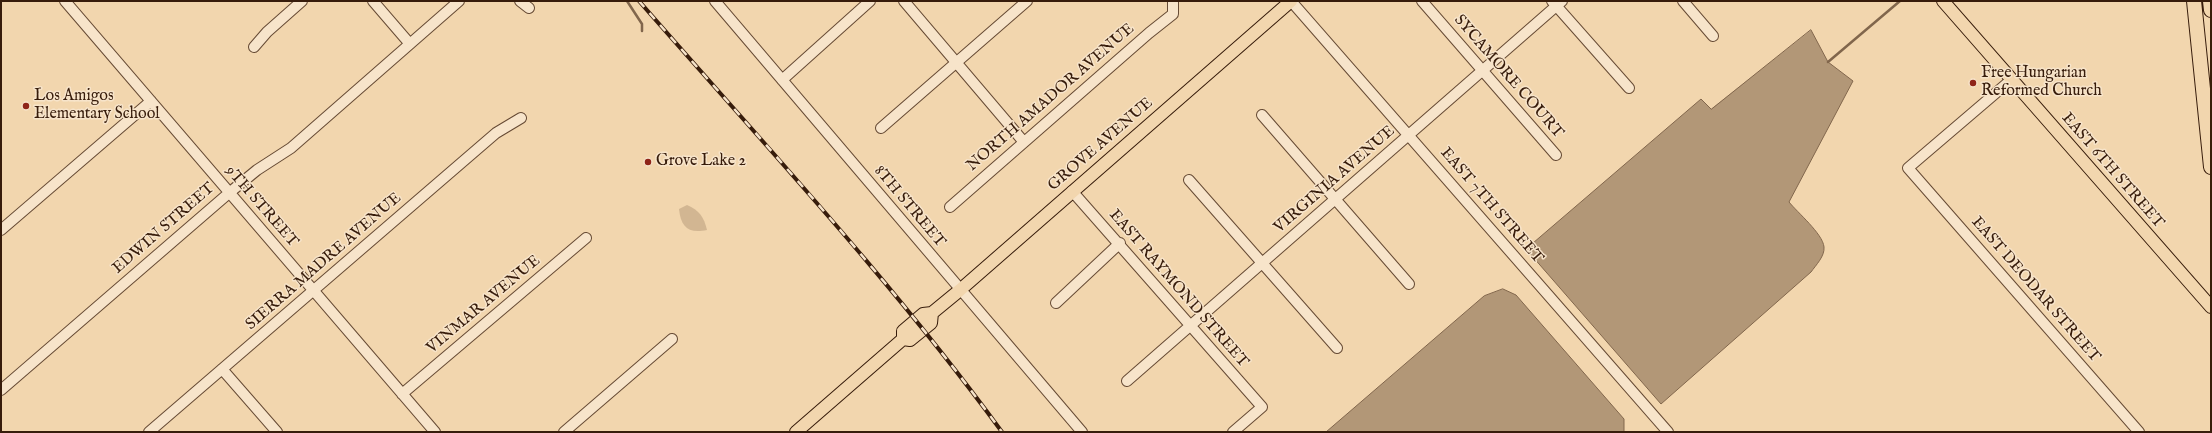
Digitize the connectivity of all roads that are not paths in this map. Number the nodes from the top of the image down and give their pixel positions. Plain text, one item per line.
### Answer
1 (65, 1) edge
2 (302, 1) edge
3 (373, 1) edge
4 (459, 1) edge
5 (520, 1) edge
6 (715, 1) edge
7 (870, 1) edge
8 (904, 1) edge
9 (1027, 1) edge
10 (1173, 1) edge
11 (1291, 1) edge
12 (1422, 1) edge
13 (1683, 1) edge
14 (1943, 1) edge
15 (2194, 1) edge
16 (2210, 1) edge
17 (1557, 3) edge
18 (529, 8) dead end
19 (2211, 10) edge
20 (1713, 36) dead end
21 (410, 44) junction
22 (254, 47) dead end
23 (956, 63) junction
24 (1483, 71) junction
25 (782, 80) junction
26 (2011, 80) junction
27 (1629, 88) dead end
28 (151, 101) junction
29 (1262, 115) dead end
30 (521, 118) dead end
31 (881, 128) dead end
32 (1409, 135) junction
33 (1023, 141) junction
34 (1556, 155) dead end
35 (2211, 168) edge
36 (1190, 180) dead end
37 (1072, 191) junction
38 (229, 193) junction
39 (1336, 199) junction
40 (950, 207) dead end
41 (1, 230) edge
42 (586, 238) dead end
43 (1120, 243) junction
44 (1263, 263) junction
45 (1409, 284) dead end
46 (960, 290) junction
47 (314, 291) junction
48 (1056, 303) dead end
49 (2210, 305) edge
50 (1190, 325) junction
51 (672, 339) dead end
52 (1337, 348) dead end
53 (222, 369) junction
54 (1127, 381) dead end
55 (1, 390) edge
56 (402, 394) junction
57 (149, 432) edge
58 (277, 432) edge
59 (435, 432) edge
60 (564, 432) edge
61 (796, 432) edge
62 (1082, 432) edge
63 (1233, 432) edge
64 (1668, 432) edge
65 (2139, 432) edge

1 - 28 street, 9TH STREET
2 - 22 street
3 - 21 street
4 - 21 street, EDWIN STREET
5 - 18 street
6 - 25 street, 8TH STREET
7 - 25 street
8 - 23 street
9 - 23 street
10 - 33 street, NORTH AMADOR AVENUE
11 - 32 street, EAST 7TH STREET
11 - 37 main road, GROVE AVENUE
12 - 24 street, SYCAMORE COURT
13 - 20 street
14 - 26 main road, EAST 6TH STREET
15 - 35 highway
16 - 19 highway
17 - 24 street, VIRGINIA AVENUE
17 - 27 street
21 - 38 street, EDWIN STREET
23 - 31 street
23 - 33 street
24 - 32 street, VIRGINIA AVENUE
24 - 34 street, SYCAMORE COURT
25 - 46 street, 8TH STREET
26 - 49 main road, EAST 6TH STREET
26 - 65 street, EAST DEODAR STREET
28 - 38 street, 9TH STREET
28 - 41 street
29 - 39 street
30 - 47 street, SIERRA MADRE AVENUE
32 - 39 street, VIRGINIA AVENUE
32 - 64 street, EAST 7TH STREET
33 - 40 street, NORTH AMADOR AVENUE
36 - 44 street
37 - 43 street, EAST RAYMOND STREET
37 - 46 main road, GROVE AVENUE
38 - 47 street, 9TH STREET
38 - 55 street, EDWIN STREET
39 - 44 street, VIRGINIA AVENUE
39 - 45 street
42 - 56 street, VINMAR AVENUE
43 - 48 street
43 - 50 street, EAST RAYMOND STREET
44 - 50 street, VIRGINIA AVENUE
44 - 52 street
46 - 61 main road, GROVE AVENUE
46 - 62 street, 8TH STREET
47 - 53 street, SIERRA MADRE AVENUE
47 - 56 street, 9TH STREET
50 - 54 street, VIRGINIA AVENUE
50 - 63 street, EAST RAYMOND STREET
51 - 60 street
53 - 57 street, SIERRA MADRE AVENUE
53 - 58 street
56 - 59 street, 9TH STREET

